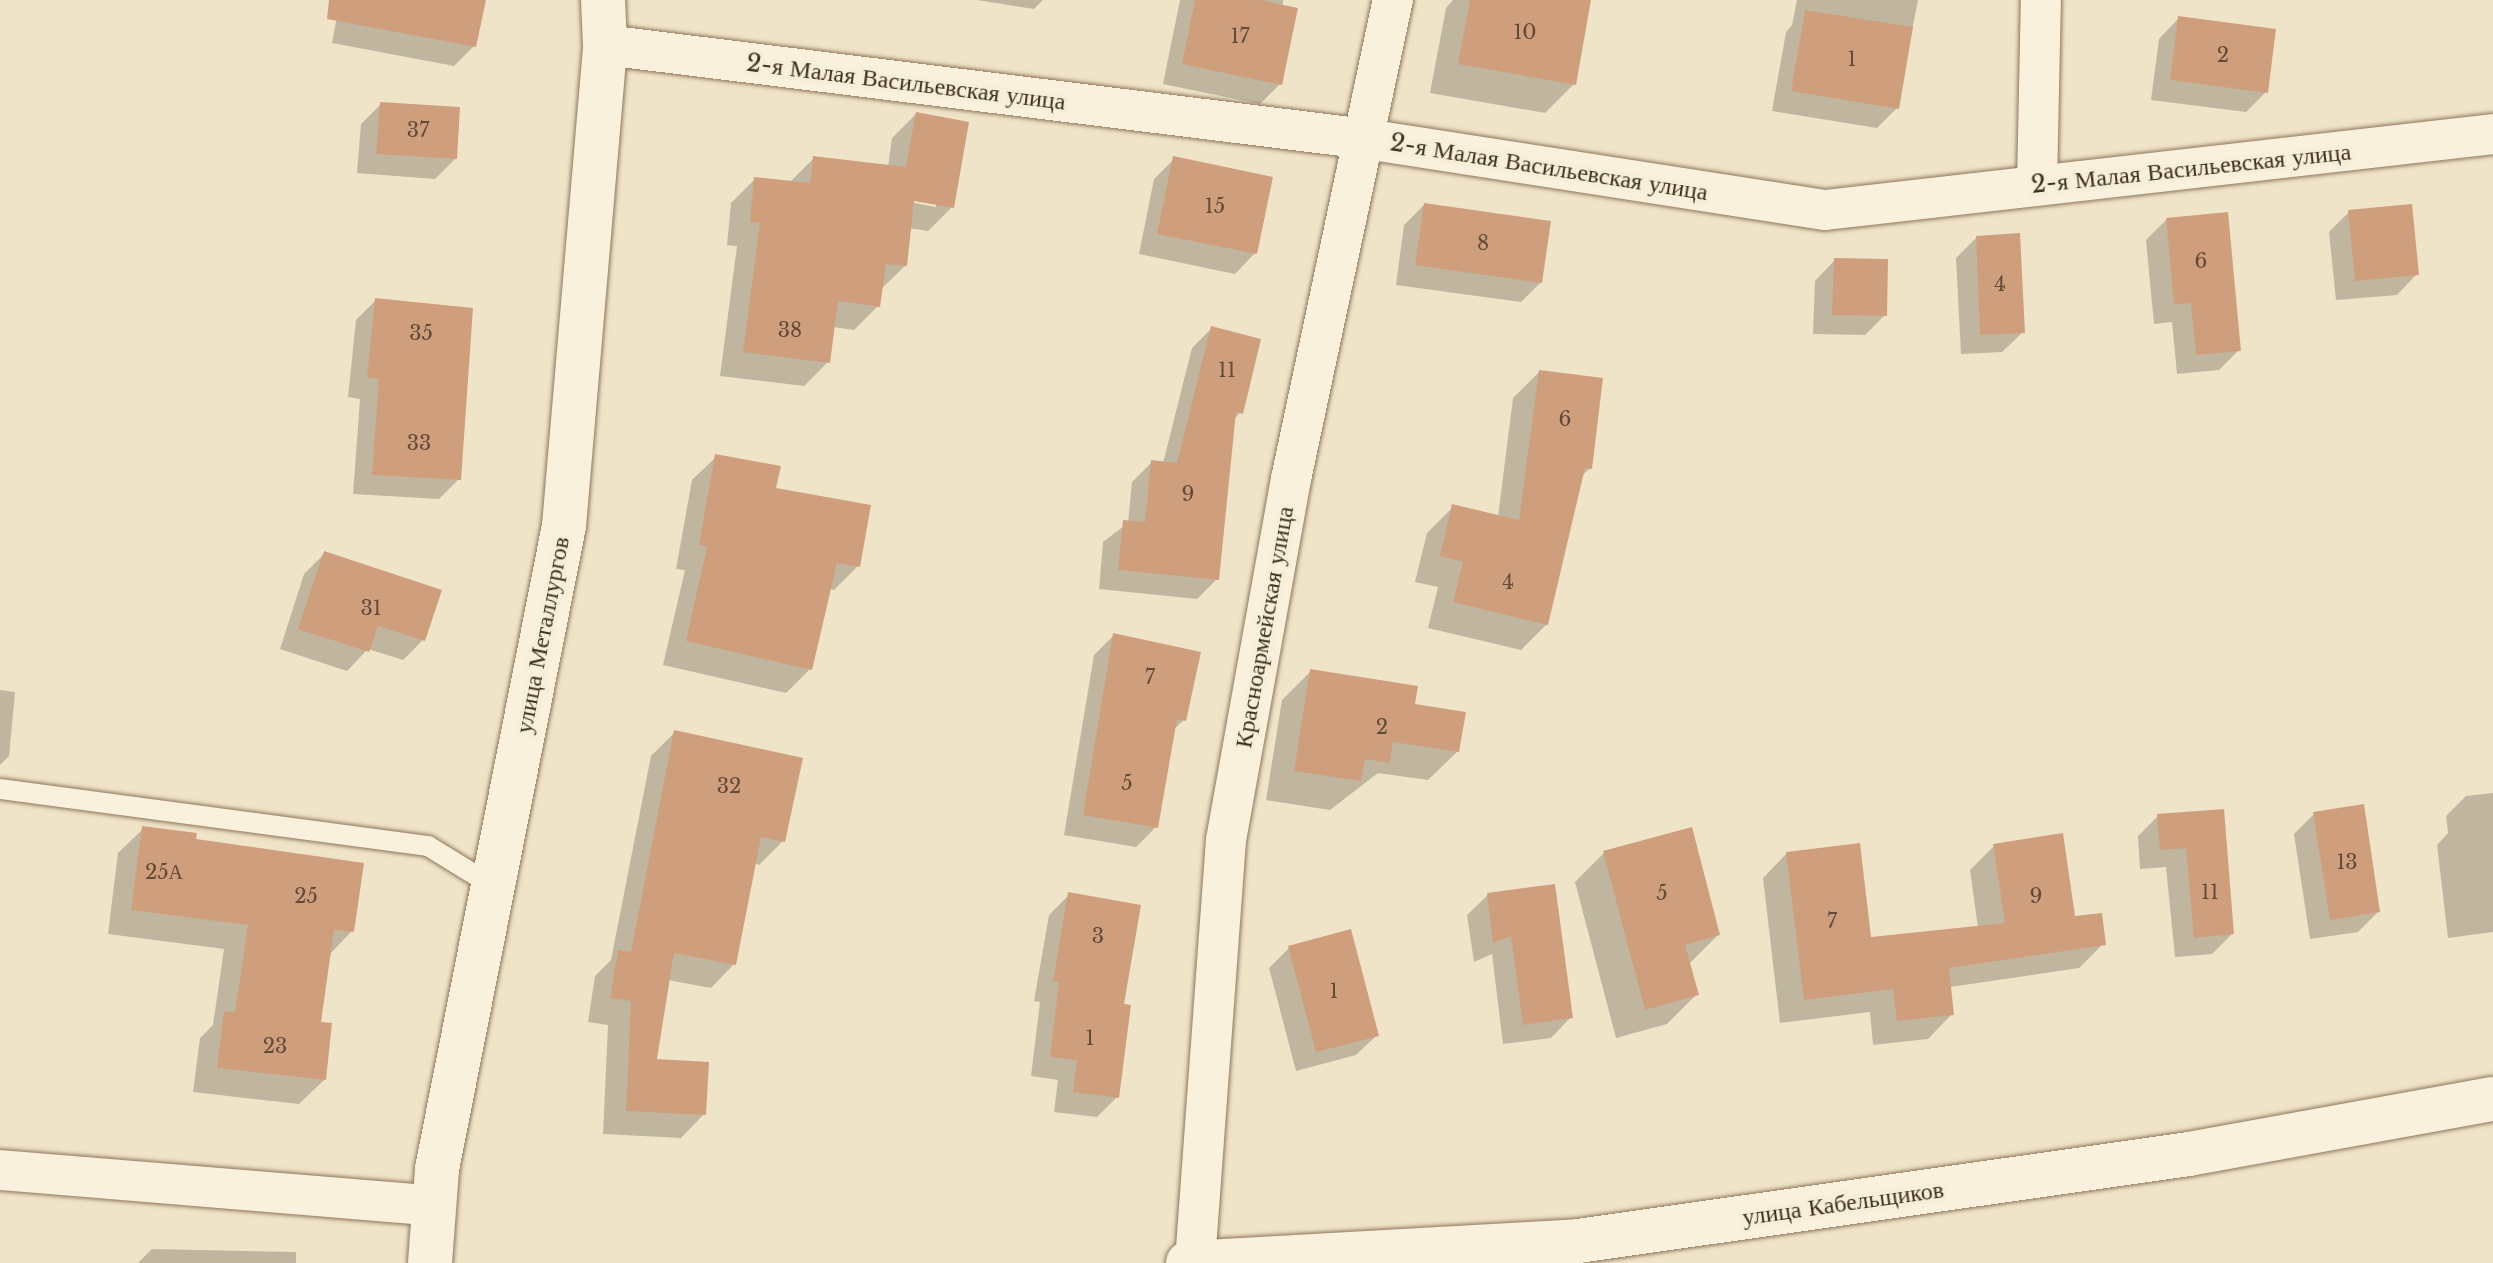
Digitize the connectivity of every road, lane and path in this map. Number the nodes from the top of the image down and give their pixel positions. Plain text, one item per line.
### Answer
1 (603, 0) edge
2 (1393, 0) edge
3 (2041, 0) edge
4 (605, 45) junction
5 (2493, 134) edge
6 (1366, 139) junction
7 (2037, 185) junction
8 (0, 789) edge
9 (493, 886) junction
10 (2493, 1099) edge
11 (0, 1170) edge
12 (434, 1206) junction
13 (430, 1263) edge
14 (1188, 1263) edge
15 (1195, 1263) edge

1 - 4 street, улица Металлургов
2 - 6 street, Красноармейская улица
3 - 7 street
4 - 6 street, 2-я Малая Васильевская улица
4 - 9 street, улица Металлургов
5 - 7 street, 2-я Малая Васильевская улица
6 - 7 street, 2-я Малая Васильевская улица
6 - 15 street, Красноармейская улица
8 - 9 lane
9 - 12 street, улица Металлургов
10 - 15 street, улица Кабельщиков
11 - 12 street
12 - 13 street, улица Металлургов
14 - 15 street, улица Кабельщиков

